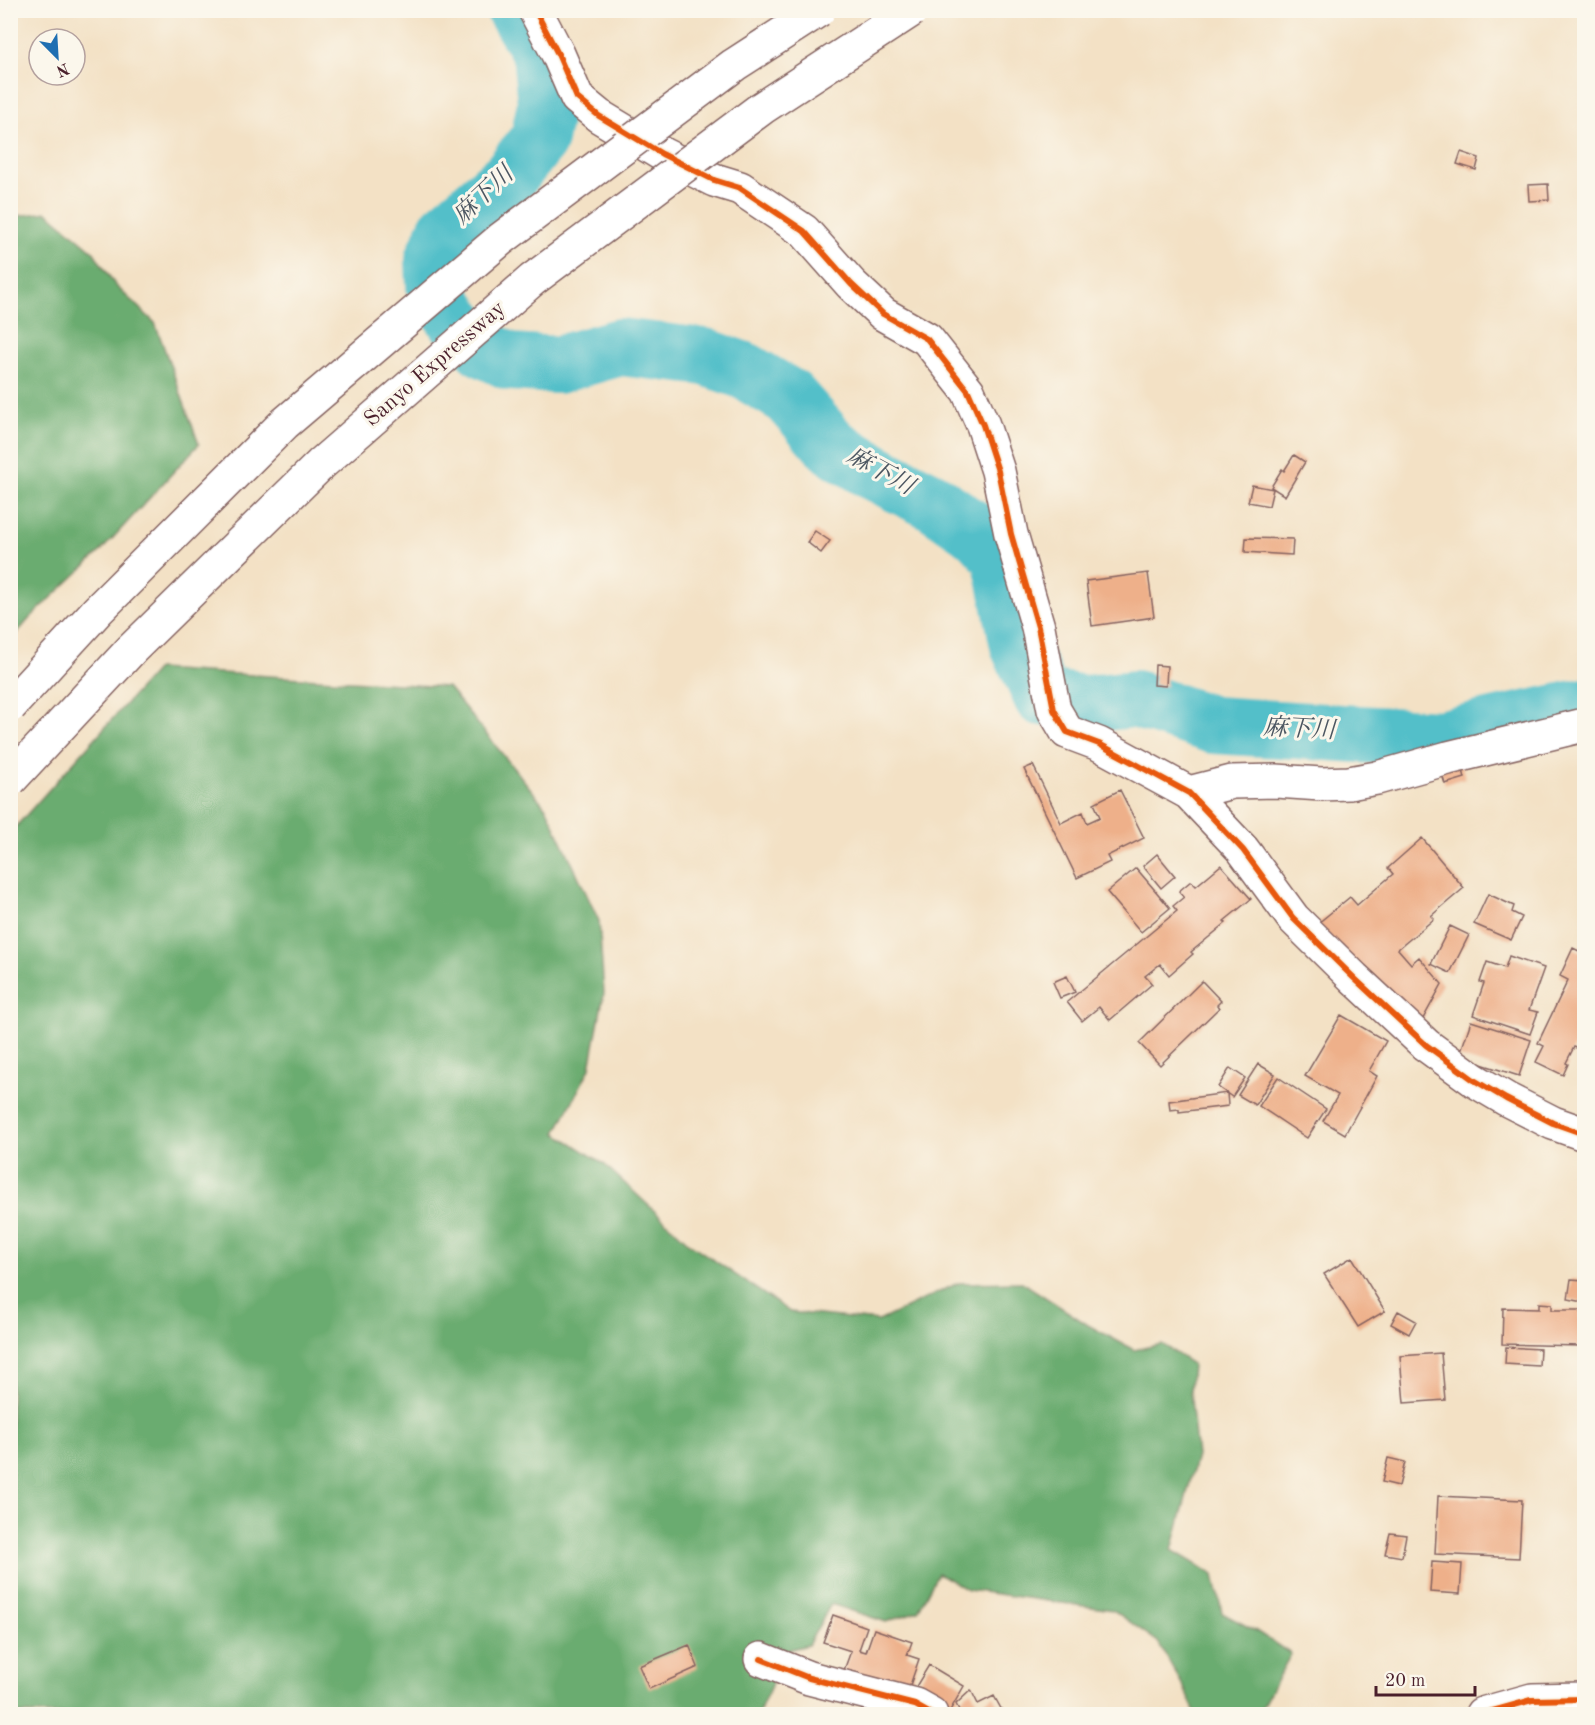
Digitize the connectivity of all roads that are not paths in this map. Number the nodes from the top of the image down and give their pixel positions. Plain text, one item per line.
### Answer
1 (535, 10) edge
2 (819, 10) edge
3 (912, 10) edge
4 (10, 706) edge
5 (1584, 725) edge
6 (10, 780) edge
7 (1189, 793) junction
8 (1584, 1134) edge
9 (761, 1659) dead end
10 (1584, 1699) edge
11 (931, 1714) edge
12 (1482, 1714) edge

1 - 7 main road
2 - 4 main road, bridge
3 - 6 main road, Sanyo Expressway, bridge
5 - 7 main road
7 - 8 main road
9 - 11 main road
10 - 12 main road

